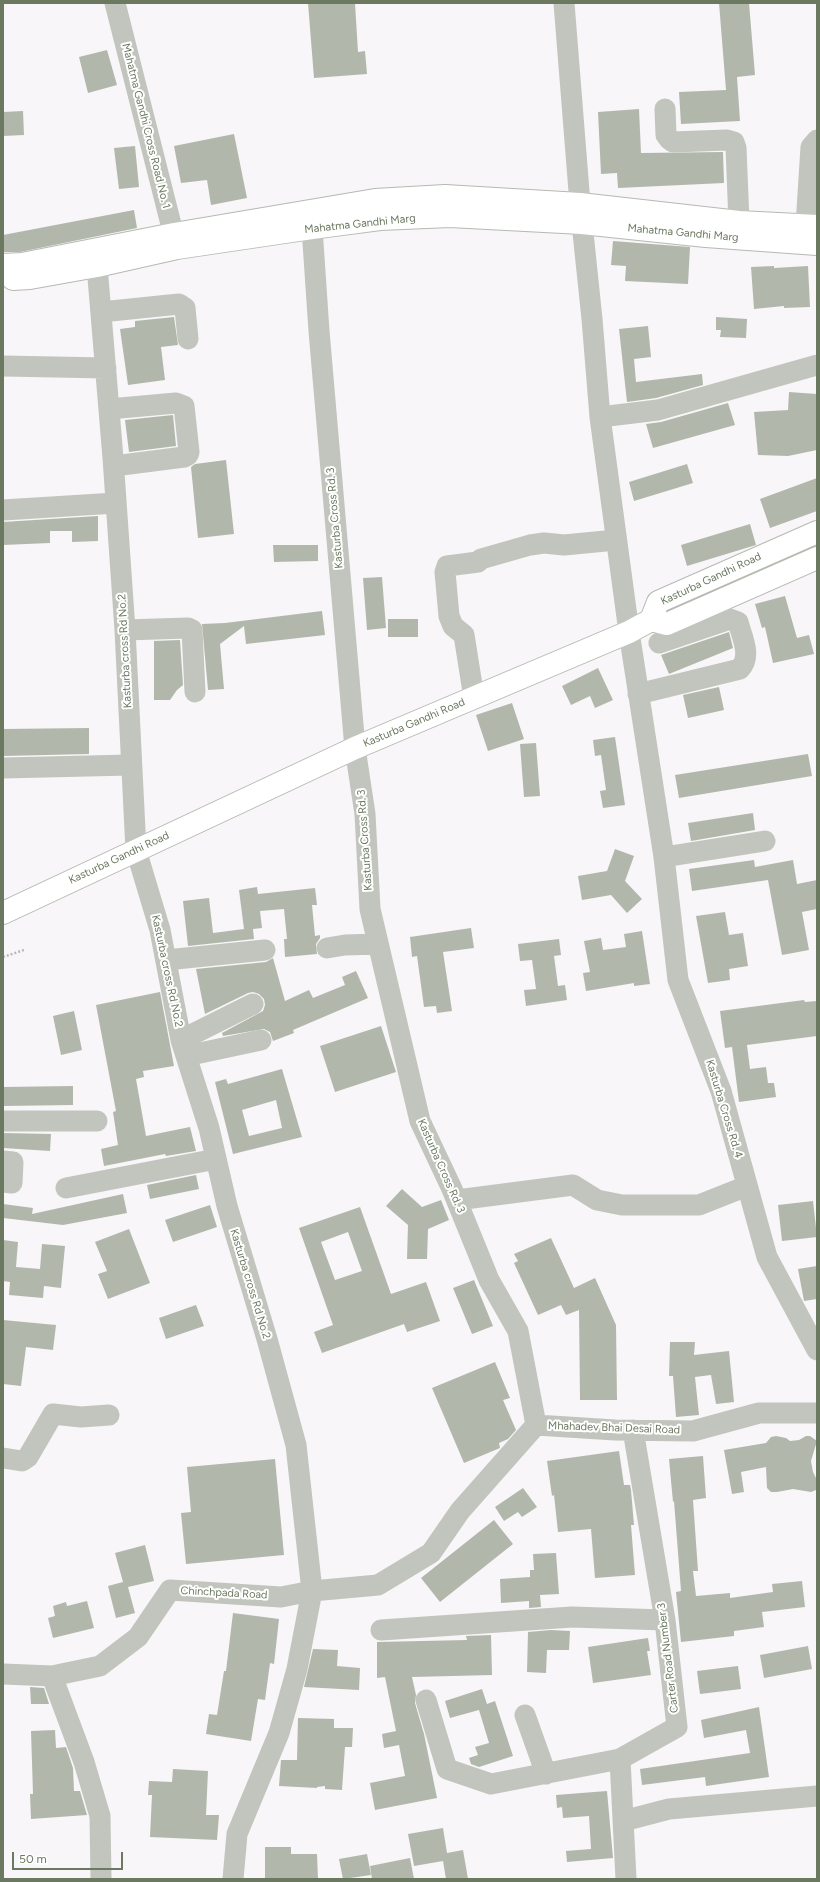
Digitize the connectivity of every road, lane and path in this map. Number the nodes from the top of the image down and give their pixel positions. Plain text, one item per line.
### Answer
1 (115, 3) edge
2 (564, 3) edge
3 (665, 109) dead end
4 (817, 140) edge
5 (581, 214) junction
6 (310, 220) junction
7 (739, 222) junction
8 (813, 232) edge
9 (176, 241) junction
10 (95, 258) junction
11 (3, 265) edge
12 (3, 279) edge
13 (101, 312) junction
14 (188, 339) dead end
15 (817, 365) edge
16 (3, 366) edge
17 (106, 368) junction
18 (109, 409) junction
19 (600, 417) junction
20 (114, 466) junction
21 (116, 503) junction
22 (3, 510) edge
23 (817, 532) edge
24 (616, 540) junction
25 (817, 558) edge
26 (651, 620) junction
27 (125, 630) junction
28 (629, 632) junction
29 (659, 643) dead end
30 (195, 692) dead end
31 (638, 694) junction
32 (474, 698) junction
33 (355, 748) junction
34 (130, 765) junction
35 (3, 768) edge
36 (765, 841) dead end
37 (136, 850) junction
38 (664, 857) junction
39 (3, 913) edge
40 (378, 944) junction
41 (326, 948) dead end
42 (24, 950) dead end
43 (265, 950) dead end
44 (3, 957) edge
45 (166, 960) junction
46 (253, 1004) dead end
47 (261, 1040) dead end
48 (183, 1048) junction
49 (3, 1121) edge
50 (97, 1121) dead end
51 (216, 1159) junction
52 (3, 1161) edge
53 (3, 1182) edge
54 (747, 1186) junction
55 (66, 1188) dead end
56 (456, 1200) junction
57 (817, 1350) edge
58 (817, 1413) edge
59 (109, 1415) dead end
60 (536, 1425) junction
61 (633, 1430) junction
62 (3, 1458) edge
63 (312, 1591) junction
64 (665, 1620) junction
65 (381, 1630) dead end
66 (3, 1674) edge
67 (52, 1676) junction
68 (426, 1700) dead end
69 (525, 1715) dead end
70 (620, 1759) junction
71 (546, 1774) junction
72 (817, 1796) edge
73 (623, 1822) junction
74 (101, 1879) edge
75 (233, 1879) edge
76 (626, 1879) edge

1 - 9 street, Mahatma Gandhi Cross Road No. 1
2 - 5 street, Kasturba Cross Rd. 4
3 - 7 street
4 - 8 street
5 - 6 main road
5 - 7 main road
5 - 8 main road, Mahatma Gandhi Marg
5 - 19 street, Kasturba Cross Rd. 4
6 - 9 main road
6 - 33 street, Kasturba Cross Rd. 3
7 - 8 main road
9 - 10 main road
10 - 11 main road
10 - 12 main road
10 - 13 street, Kasturba cross Rd No.2
13 - 14 street
13 - 17 street, Kasturba cross Rd No.2
15 - 19 street
16 - 17 street
17 - 18 street, Kasturba cross Rd No.2
18 - 20 street, Kasturba cross Rd No.2
18 - 20 street
19 - 24 street, Kasturba Cross Rd. 4
20 - 21 street, Kasturba cross Rd No.2
21 - 22 street
21 - 27 street, Kasturba cross Rd No.2
23 - 26 main road, Kasturba Gandhi Road
24 - 28 street, Kasturba Cross Rd. 4
24 - 32 street
25 - 26 main road
26 - 28 main road, Kasturba Gandhi Road
27 - 30 street
27 - 34 street, Kasturba cross Rd No.2
28 - 31 street, Kasturba Cross Rd. 4
28 - 32 main road, Kasturba Gandhi Road
29 - 31 street
31 - 38 street, Kasturba Cross Rd. 4
32 - 33 main road, Kasturba Gandhi Road
33 - 37 main road, Kasturba Gandhi Road
33 - 40 street, Kasturba Cross Rd. 3
34 - 35 street
34 - 37 street, Kasturba cross Rd No.2
36 - 38 street
37 - 39 main road, Kasturba Gandhi Road
37 - 45 street, Kasturba cross Rd No.2
38 - 54 street, Kasturba Cross Rd. 4
40 - 41 street
40 - 56 street, Kasturba Cross Rd. 3
42 - 44 path
43 - 45 street
45 - 48 street, Kasturba cross Rd No.2
46 - 48 street
47 - 48 street
48 - 51 street, Kasturba cross Rd No.2
49 - 50 street
51 - 55 street
51 - 63 street, Kasturba cross Rd No.2
52 - 53 street
54 - 56 street
54 - 57 street, Kasturba Cross Rd. 4
56 - 60 street, Kasturba Cross Rd. 3
58 - 61 street, Mhahadev Bhai Desai Road
59 - 62 street
60 - 61 street, Mhahadev Bhai Desai Road
60 - 63 street, Mhahadev Bhai Desai Road
61 - 64 street, Carter Road Number 3
63 - 67 street, Chinchpada Road
63 - 75 street, Kasturba cross Rd No.2
64 - 65 street
64 - 70 street, Carter Road Number 3
66 - 67 street, Chinchpada Road
67 - 74 street
68 - 71 street
69 - 71 street
70 - 71 street
70 - 73 street
72 - 73 street
73 - 76 street

